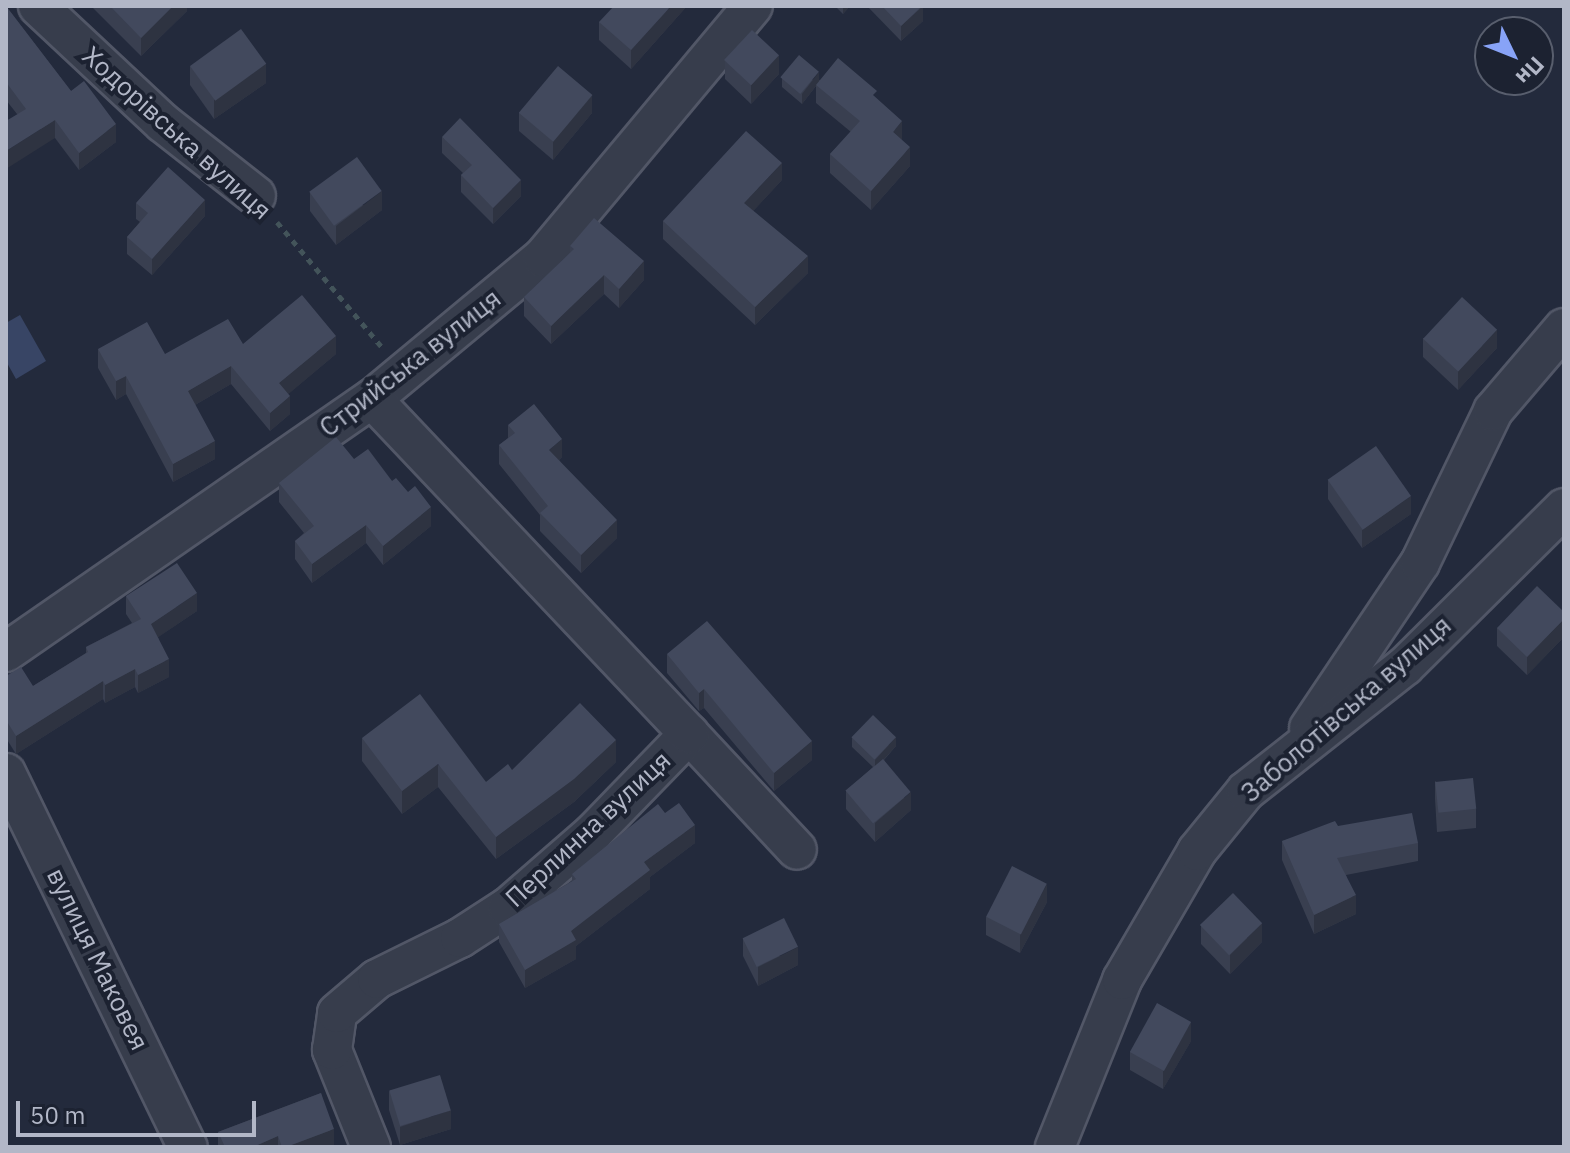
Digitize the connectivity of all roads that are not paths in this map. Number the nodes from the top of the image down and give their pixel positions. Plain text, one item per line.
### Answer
1 (38, 6) edge
2 (753, 6) edge
3 (256, 196) road end
4 (1564, 328) edge
5 (372, 399) junction
6 (1564, 508) edge
7 (6, 652) edge
8 (689, 734) junction
9 (1293, 753) junction
10 (6, 773) edge
11 (797, 850) dead end
12 (188, 1147) edge
13 (371, 1147) edge
14 (1055, 1147) edge

1 - 3 street, Ходорівська вулиця
2 - 5 street, Стрийська вулиця
4 - 9 street
5 - 7 street, Стрийська вулиця
5 - 8 street, Перлинна вулиця
6 - 9 street, Заболотівська вулиця
8 - 11 street
8 - 13 street, Перлинна вулиця
9 - 14 street, Заболотівська вулиця
10 - 12 street, вулиця Маковея

